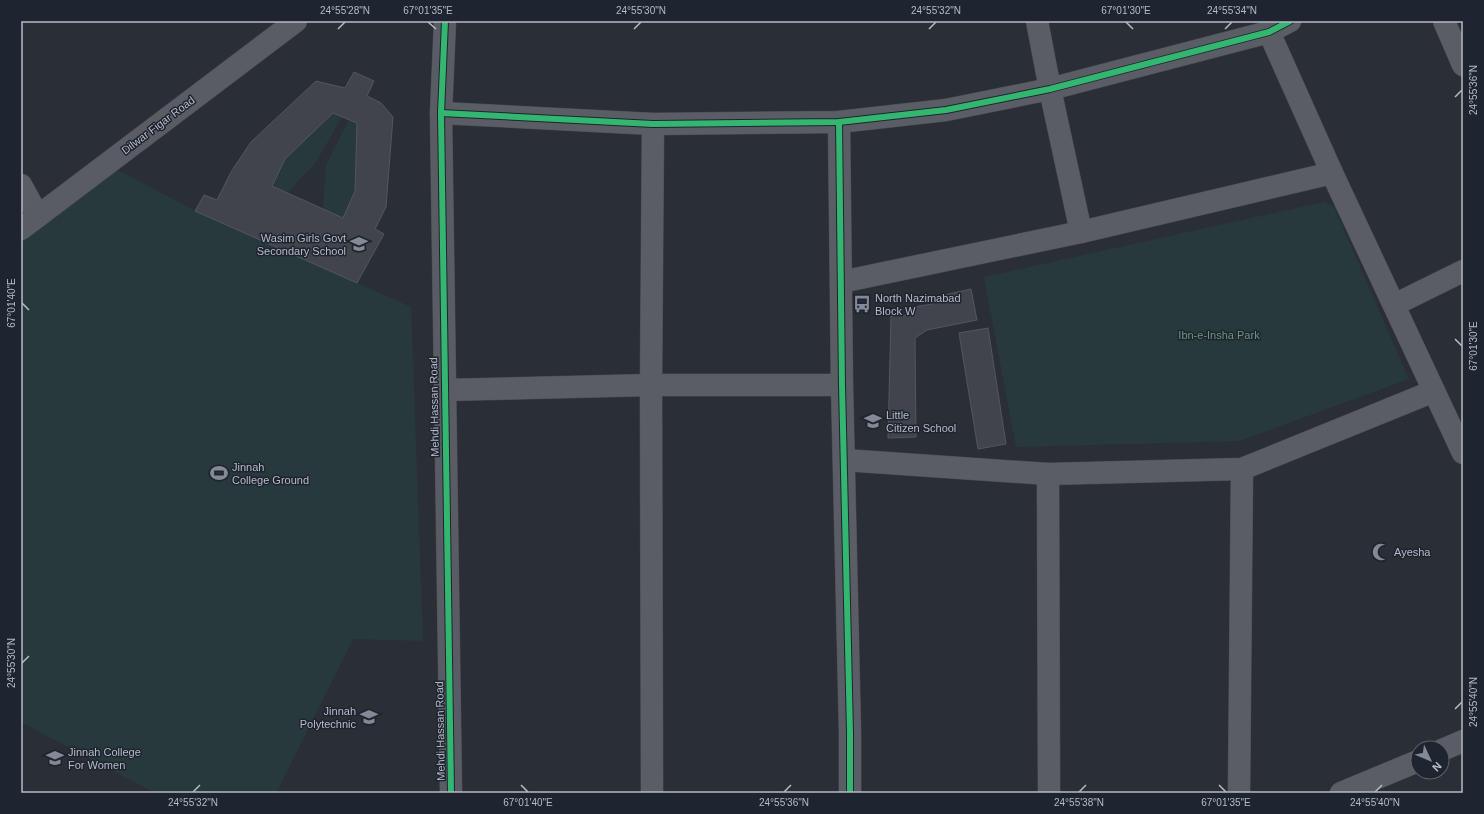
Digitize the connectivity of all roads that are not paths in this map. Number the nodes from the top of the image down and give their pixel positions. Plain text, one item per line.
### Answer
1 (296, 21) edge
2 (445, 21) edge
3 (1037, 21) edge
4 (1290, 21) edge
5 (1444, 21) edge
6 (1269, 32) junction
7 (1463, 66) edge
8 (1050, 89) junction
9 (441, 113) junction
10 (839, 122) junction
11 (654, 124) junction
12 (1332, 173) junction
13 (21, 185) edge
14 (38, 216) junction
15 (21, 229) edge
16 (1081, 232) junction
17 (1463, 271) edge
18 (841, 282) junction
19 (1394, 305) junction
20 (651, 385) junction
21 (842, 385) junction
22 (444, 390) junction
23 (1434, 391) junction
24 (1463, 453) edge
25 (844, 460) junction
26 (1242, 469) junction
27 (1048, 474) junction
28 (1463, 741) edge
29 (1450, 747) edge
30 (1410, 764) edge
31 (450, 793) edge
32 (652, 793) edge
33 (850, 793) edge
34 (1049, 793) edge
35 (1239, 793) edge
36 (1341, 793) edge

1 - 14 street, Dilwar Figar Road
2 - 9 street, Mehdi Hassan Road
3 - 8 street
4 - 6 street
5 - 7 street
6 - 8 street
6 - 12 street
8 - 10 street
8 - 16 street
9 - 11 street
9 - 22 street, Mehdi Hassan Road
10 - 11 street
10 - 18 street
11 - 20 street
12 - 16 street
12 - 19 street
13 - 14 street
14 - 15 street, Dilwar Figar Road
16 - 18 street
17 - 19 street
18 - 21 street
19 - 23 street
20 - 21 street
20 - 22 street
20 - 32 street
21 - 25 street
22 - 31 street, Mehdi Hassan Road
23 - 24 street
23 - 26 street
25 - 27 street
25 - 33 street
26 - 27 street
26 - 35 street
27 - 34 street
28 - 29 street
30 - 36 street

